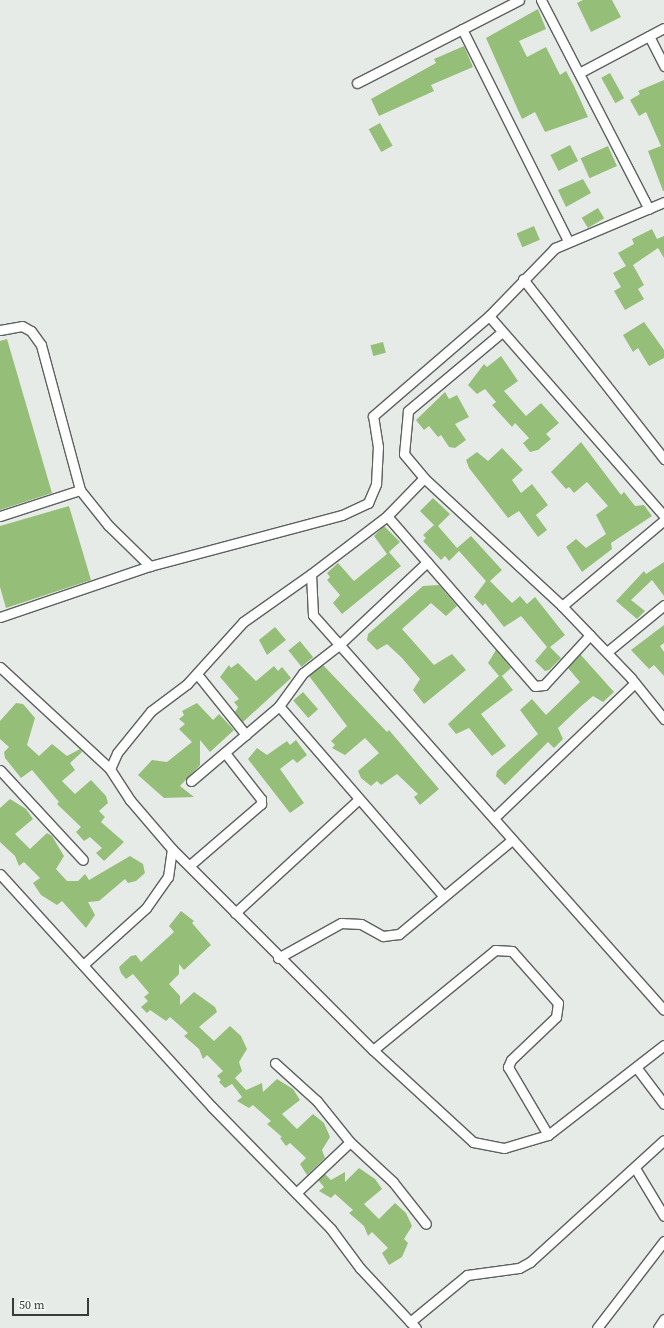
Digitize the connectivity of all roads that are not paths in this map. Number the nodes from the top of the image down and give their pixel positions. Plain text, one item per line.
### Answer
1 (519, 0) edge
2 (541, 0) edge
3 (664, 28) edge
4 (462, 29) junction
5 (648, 36) junction
6 (664, 66) edge
7 (579, 73) junction
8 (357, 83) dead end
9 (664, 202) edge
10 (649, 209) junction
11 (568, 241) junction
12 (523, 279) junction
13 (489, 316) junction
14 (0, 330) edge
15 (502, 332) junction
16 (664, 460) edge
17 (424, 478) junction
18 (80, 490) junction
19 (0, 516) edge
20 (387, 516) junction
21 (664, 516) edge
22 (664, 520) edge
23 (427, 562) junction
24 (150, 566) junction
25 (311, 574) junction
26 (664, 605) edge
27 (562, 606) junction
28 (1, 613) edge
29 (590, 635) junction
30 (339, 645) junction
31 (607, 652) junction
32 (0, 667) edge
33 (197, 674) junction
34 (635, 683) junction
35 (278, 706) junction
36 (664, 719) edge
37 (246, 735) junction
38 (224, 753) junction
39 (110, 769) junction
40 (0, 770) edge
41 (3, 780) edge
42 (191, 781) dead end
43 (358, 800) junction
44 (494, 818) junction
45 (512, 840) junction
46 (172, 849) junction
47 (83, 860) dead end
48 (190, 865) junction
49 (0, 874) edge
50 (443, 895) junction
51 (235, 913) junction
52 (278, 958) junction
53 (83, 965) junction
54 (664, 1010) edge
55 (664, 1045) edge
56 (373, 1050) junction
57 (275, 1063) dead end
58 (636, 1067) junction
59 (664, 1104) edge
60 (548, 1135) junction
61 (664, 1140) edge
62 (350, 1142) junction
63 (634, 1168) junction
64 (296, 1193) junction
65 (664, 1216) edge
66 (426, 1224) dead end
67 (664, 1242) edge
68 (413, 1325) edge
69 (597, 1328) edge

1 - 4 street
2 - 7 street
3 - 5 street
4 - 8 street
4 - 11 street
5 - 6 street
5 - 7 street
7 - 10 street
9 - 10 street
10 - 11 street
11 - 12 street
12 - 13 street
12 - 16 street
13 - 15 street
13 - 24 street
14 - 18 street
15 - 17 street
15 - 21 street
17 - 20 street
17 - 27 street
18 - 19 street
18 - 24 street
20 - 23 street
20 - 25 street
22 - 27 street
23 - 29 street
23 - 30 street
24 - 28 street
25 - 30 street
25 - 33 street
26 - 31 street
27 - 29 street
29 - 31 street
30 - 35 street
30 - 44 street
31 - 34 street
32 - 39 street
33 - 37 street
33 - 39 street
34 - 36 street
34 - 44 street
35 - 37 street
35 - 43 street
37 - 38 street
38 - 42 street
38 - 48 street
39 - 46 street
40 - 41 street
41 - 47 street
43 - 50 street
43 - 51 street
44 - 45 street
45 - 50 street
45 - 54 street
46 - 48 street
46 - 53 street
48 - 51 street
49 - 53 street
50 - 52 street
51 - 52 street
52 - 56 street
53 - 64 street
55 - 58 street
56 - 60 street
56 - 60 street
57 - 62 street
58 - 59 street
58 - 60 street
61 - 63 street
62 - 64 street
62 - 66 street
63 - 65 street
63 - 68 street
64 - 68 street
67 - 69 street

